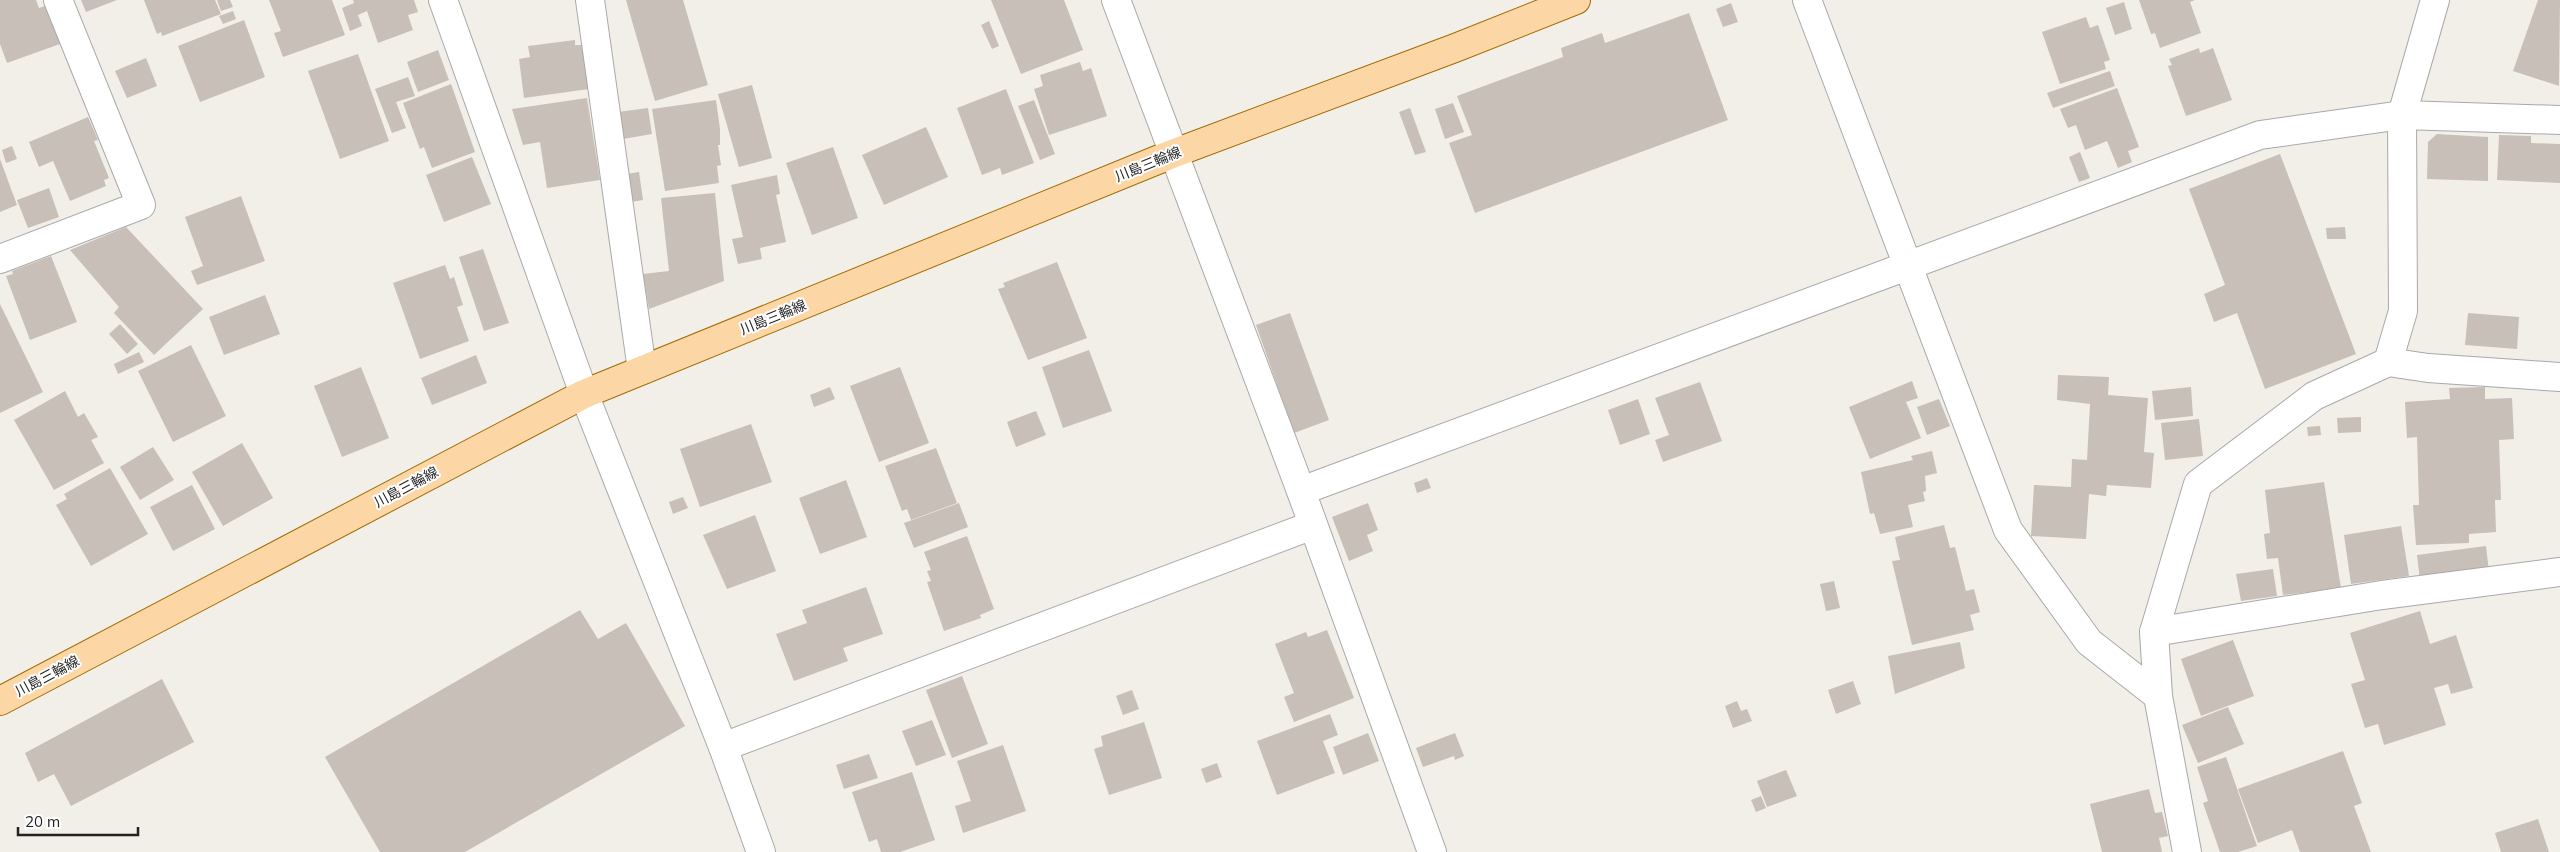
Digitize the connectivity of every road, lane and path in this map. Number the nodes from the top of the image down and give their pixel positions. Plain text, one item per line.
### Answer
1 (58, 0) edge
2 (443, 0) edge
3 (590, 0) edge
4 (1116, 0) edge
5 (1576, 0) edge
6 (1807, 0) edge
7 (2435, 0) edge
8 (2402, 115) junction
9 (2560, 120) edge
10 (1172, 154) junction
11 (0, 259) edge
12 (1908, 266) junction
13 (2388, 362) junction
14 (642, 370) junction
15 (2560, 377) edge
16 (584, 394) junction
17 (1301, 491) junction
18 (1313, 525) junction
19 (2560, 572) edge
20 (2154, 632) junction
21 (2158, 696) junction
22 (0, 701) edge
23 (723, 747) junction
24 (761, 852) edge
25 (1432, 852) edge
26 (2187, 852) edge

1 - 11 street
2 - 16 street
3 - 14 street
4 - 10 street
5 - 10 main road, 川島三輪線
6 - 12 street
7 - 8 street
8 - 9 street
8 - 12 street
8 - 13 street
10 - 14 main road, 川島三輪線
10 - 17 street
12 - 17 street
12 - 21 street
13 - 15 street
13 - 20 street
14 - 16 main road, 川島三輪線
16 - 22 main road, 川島三輪線
16 - 23 street
17 - 18 street
18 - 23 street
18 - 25 street
19 - 20 street
20 - 21 street
21 - 26 street
23 - 24 street

